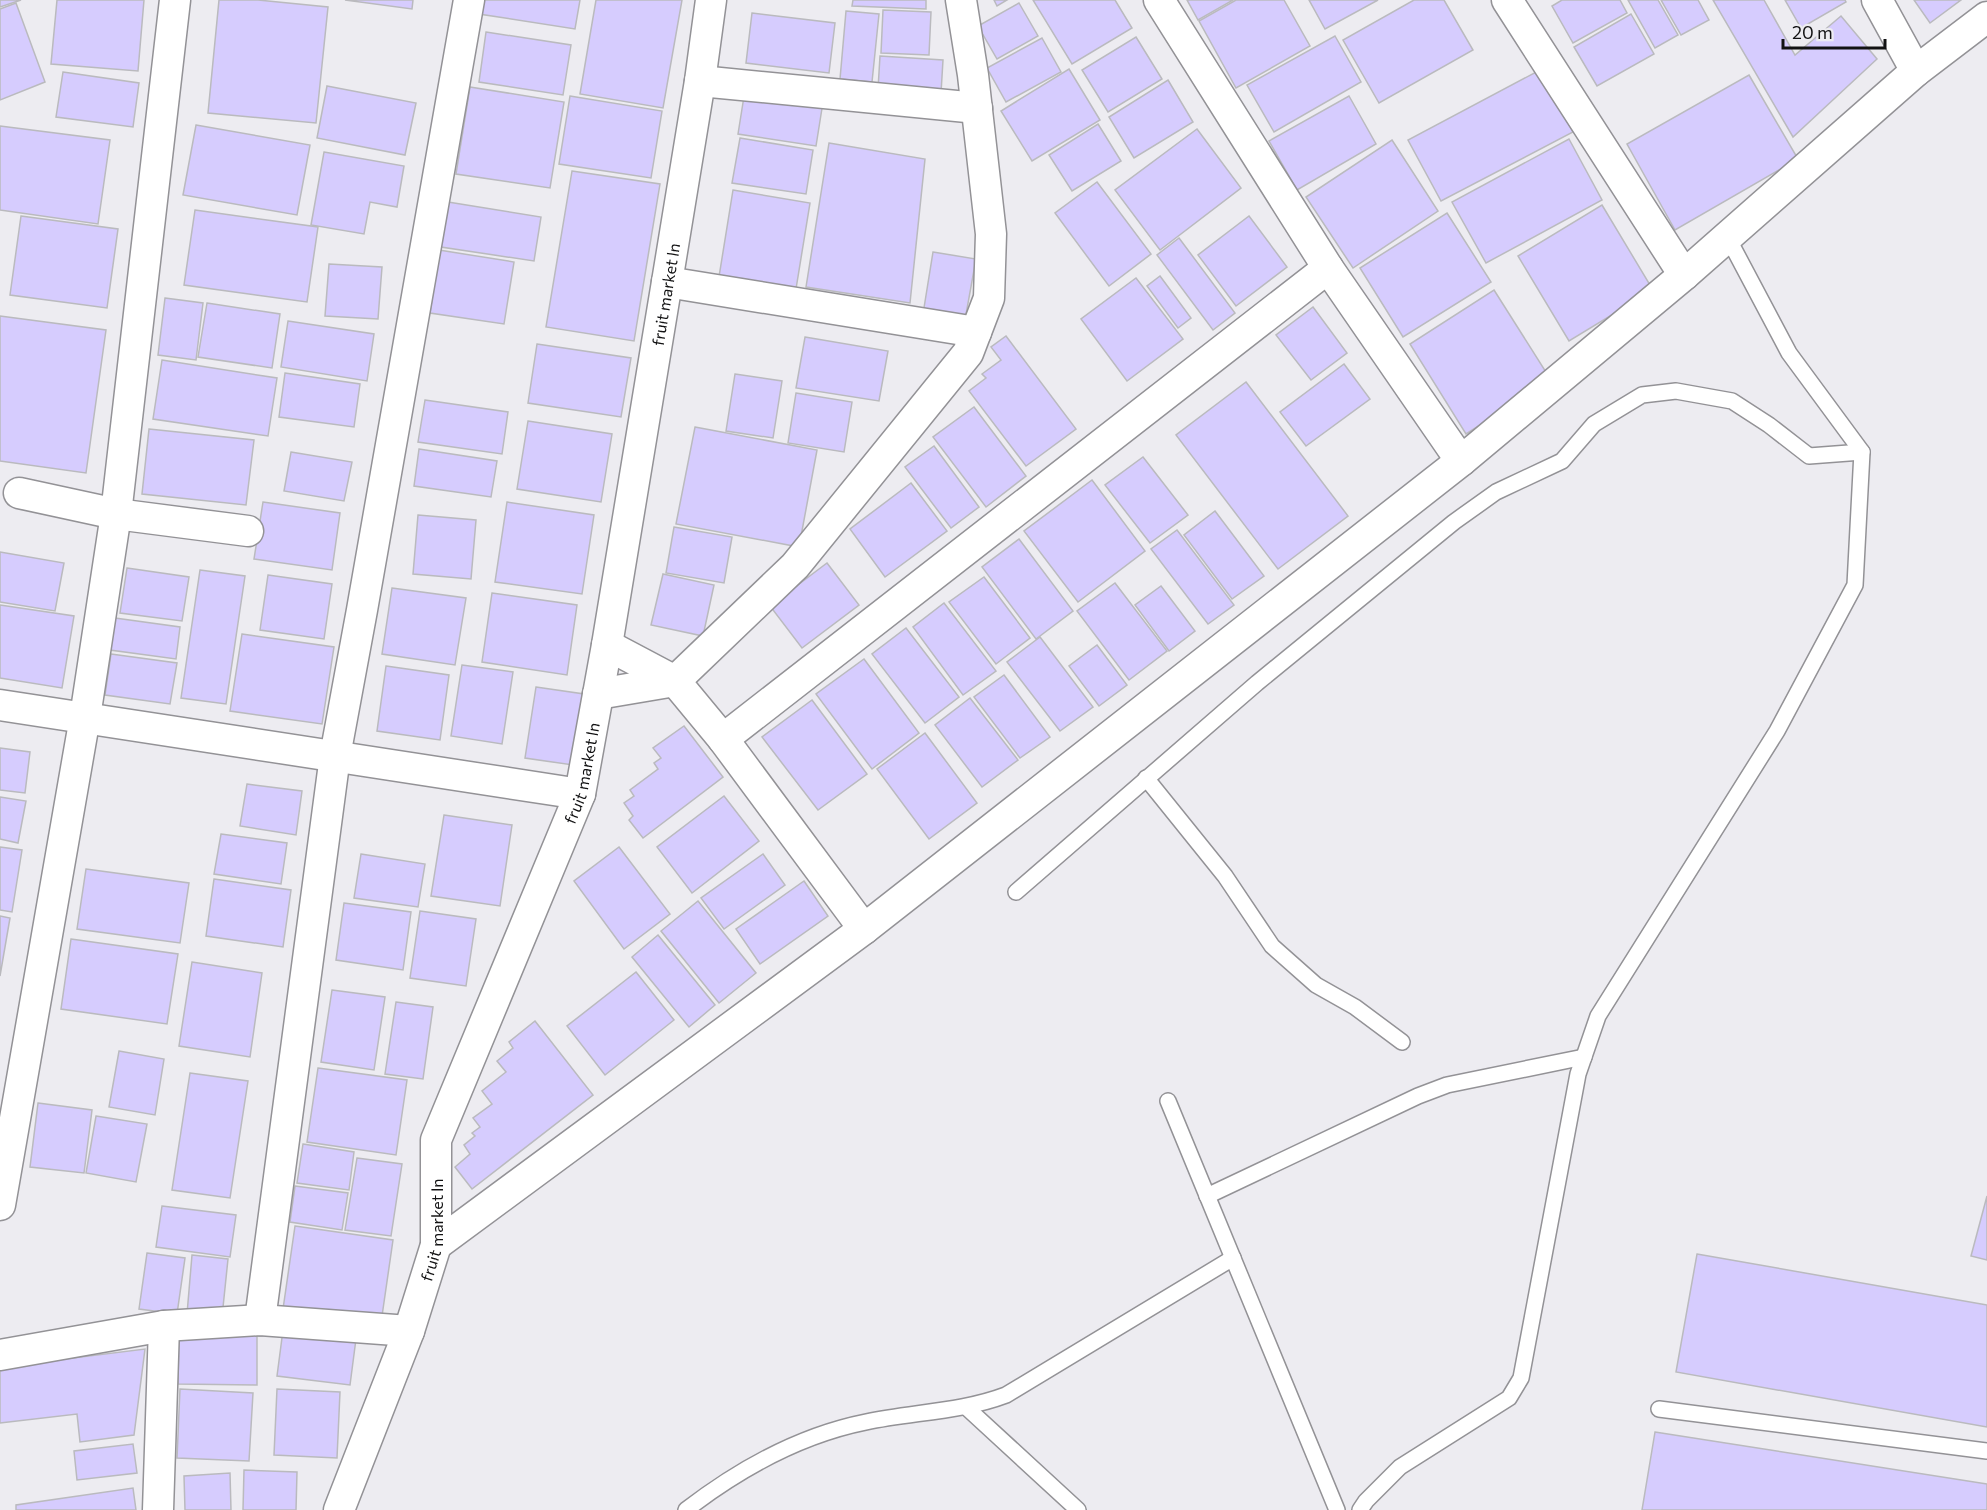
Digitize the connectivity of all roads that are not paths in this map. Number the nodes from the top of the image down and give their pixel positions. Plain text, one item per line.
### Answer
1 (175, 0) edge
2 (469, 0) edge
3 (711, 0) edge
4 (961, 0) edge
5 (1159, 0) edge
6 (1507, 0) edge
7 (1877, 0) edge
8 (1987, 17) edge
9 (1916, 71) junction
10 (700, 81) junction
11 (977, 108) junction
12 (1727, 236) junction
13 (1328, 268) junction
14 (1684, 275) junction
15 (667, 282) junction
16 (976, 332) junction
17 (1862, 452) junction
18 (1461, 461) junction
19 (19, 493) dead end
20 (116, 514) junction
21 (248, 531) dead end
22 (607, 645) junction
23 (675, 681) junction
24 (598, 694) junction
25 (0, 705) edge
26 (85, 717) junction
27 (723, 740) junction
28 (335, 756) junction
29 (1146, 778) junction
30 (580, 794) junction
31 (1016, 892) dead end
32 (864, 929) junction
33 (1402, 1042) dead end
34 (1584, 1057) junction
35 (1168, 1101) dead end
36 (1207, 1196) junction
37 (0, 1205) edge
38 (436, 1245) junction
39 (1233, 1258) junction
40 (260, 1320) junction
41 (164, 1326) junction
42 (409, 1331) junction
43 (0, 1355) edge
44 (966, 1407) junction
45 (1659, 1409) dead end
46 (1987, 1451) edge
47 (158, 1510) edge
48 (339, 1510) edge
49 (686, 1510) edge
50 (1078, 1510) edge
51 (1337, 1510) edge
52 (1360, 1510) edge

1 - 20 street
2 - 28 street
3 - 10 street, fruit market ln
4 - 11 street
5 - 13 street
6 - 14 street
7 - 9 street
8 - 9 street
9 - 12 street
10 - 11 street
10 - 15 street, fruit market ln
11 - 16 street
12 - 14 street
12 - 17 lane
13 - 18 street
13 - 27 street
14 - 18 street
15 - 16 street
15 - 22 street, fruit market ln
16 - 23 street
17 - 29 lane
17 - 34 lane
18 - 32 street
19 - 20 street
20 - 21 street
20 - 26 street
22 - 23 street
22 - 24 street, fruit market ln
23 - 24 street
23 - 27 street
24 - 30 street, fruit market ln
25 - 26 street
26 - 28 street
26 - 37 street
27 - 32 street
28 - 30 street
28 - 40 street
29 - 31 lane
29 - 33 lane
30 - 38 street, fruit market ln
32 - 38 street
34 - 36 lane
34 - 52 lane
35 - 36 lane
36 - 39 lane
38 - 42 street, fruit market ln
39 - 44 lane
39 - 51 lane
40 - 41 street
40 - 42 street
41 - 43 street
41 - 47 street
42 - 48 street, fruit market ln
44 - 49 lane
44 - 50 lane
45 - 46 lane

